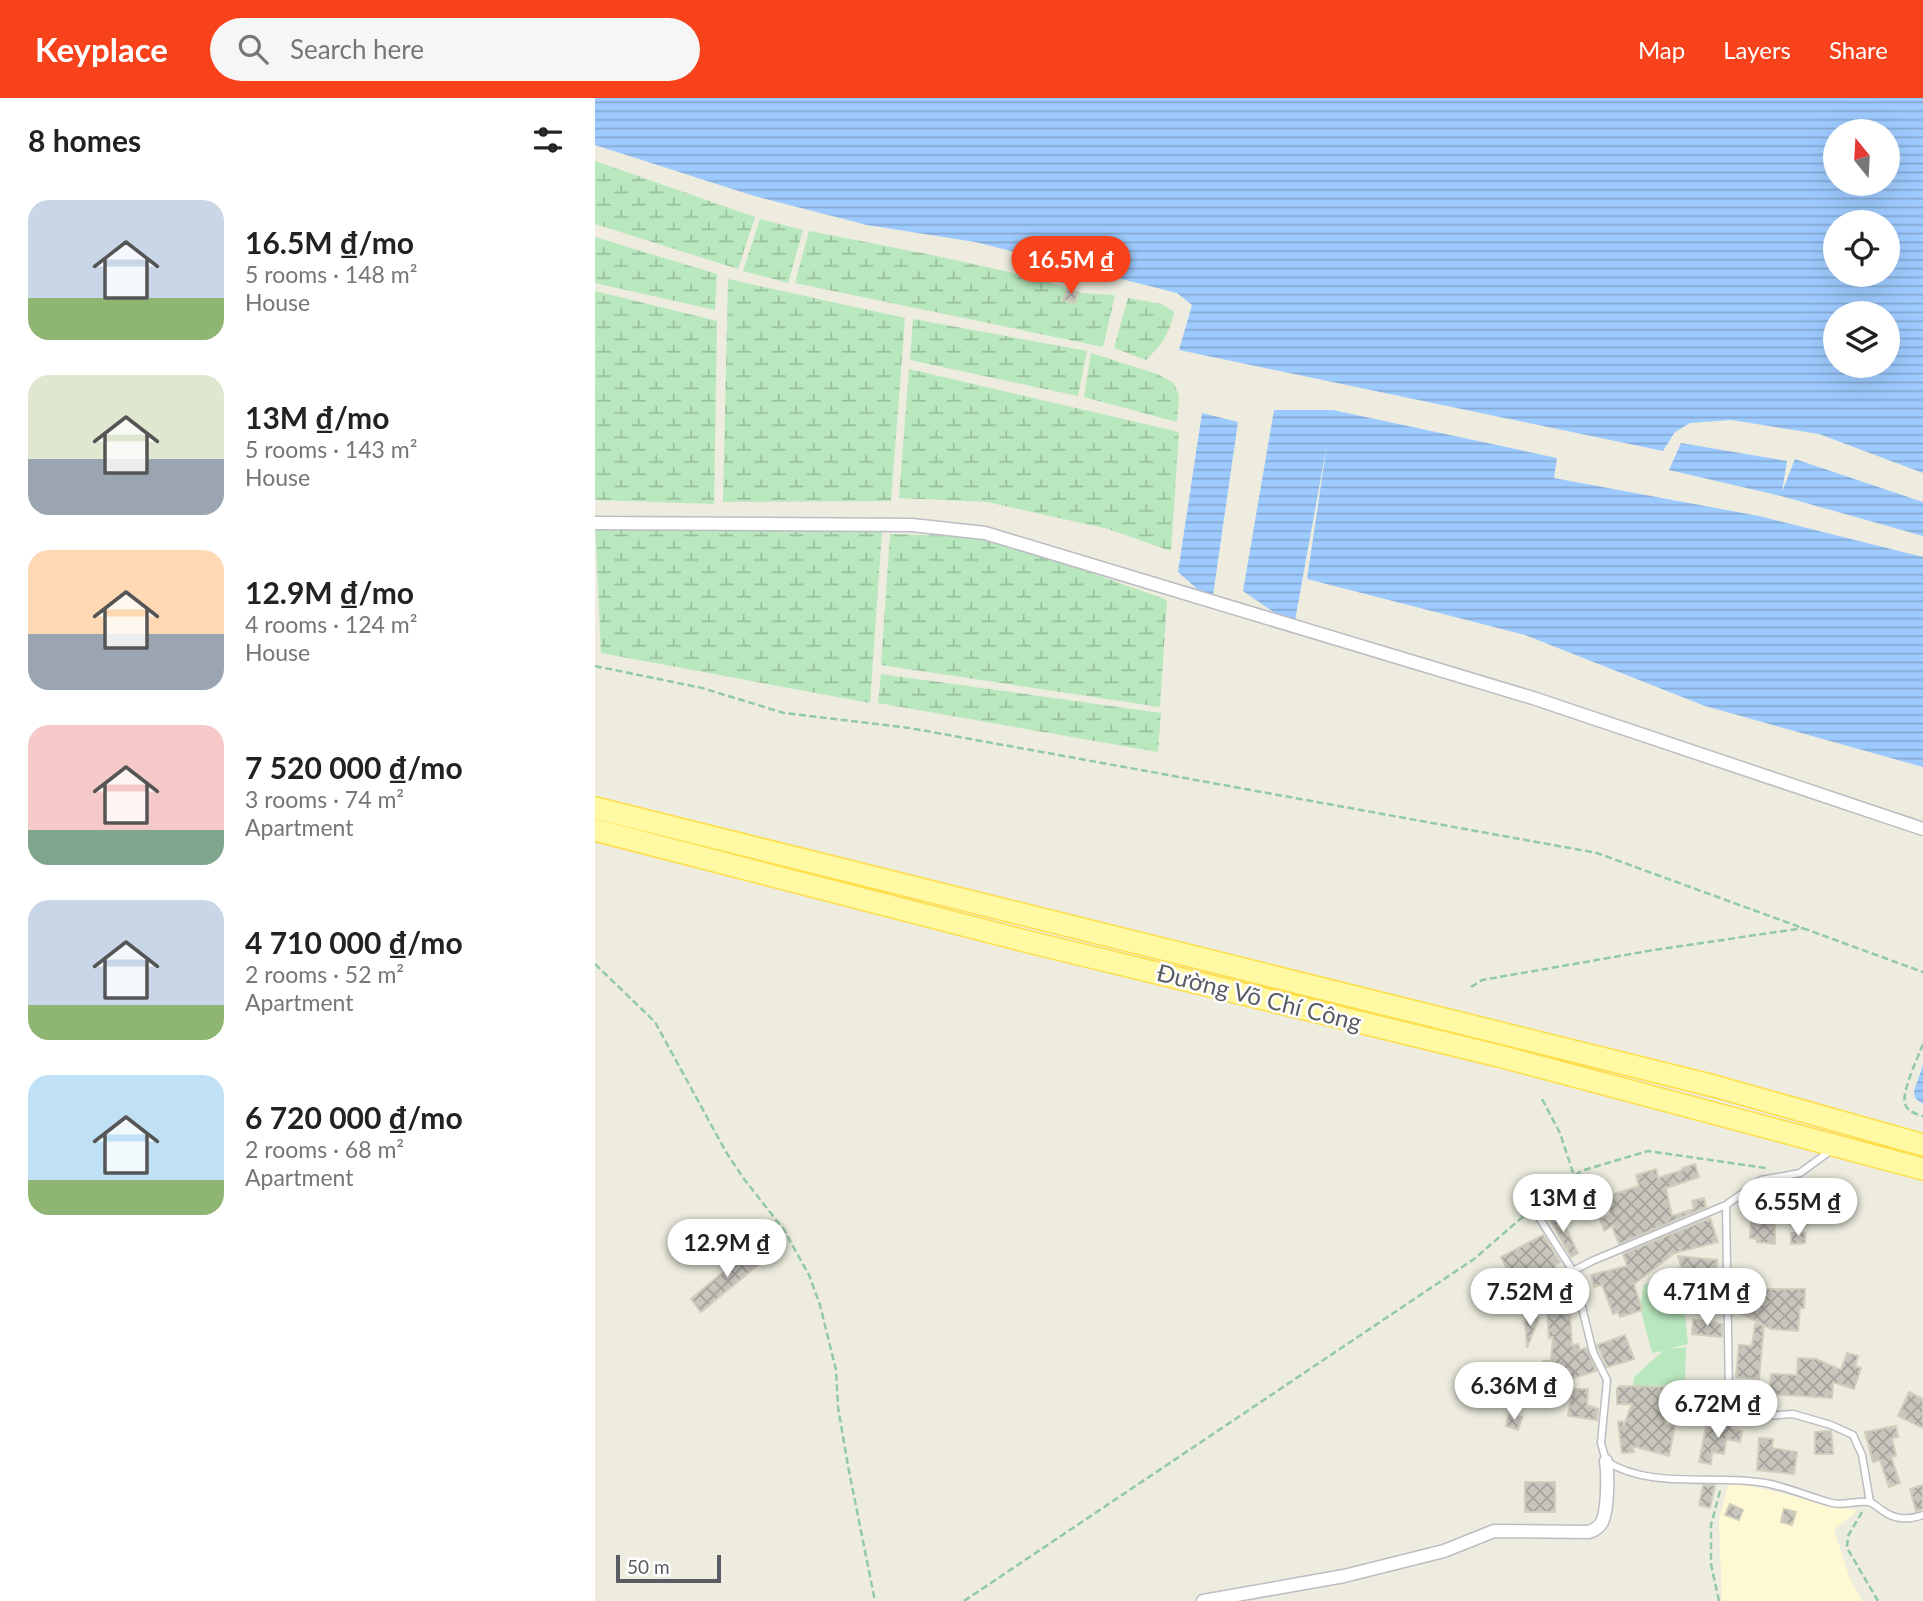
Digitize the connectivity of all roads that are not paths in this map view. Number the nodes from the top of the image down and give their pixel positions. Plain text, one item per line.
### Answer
1 (595, 523) edge
2 (595, 808) edge
3 (1923, 829) edge
4 (595, 830) edge
5 (1923, 1145) edge
6 (1836, 1146) junction
7 (1923, 1169) edge
8 (1726, 1205) junction
9 (1533, 1208) road end
10 (1573, 1271) junction
11 (1607, 1461) junction
12 (1870, 1502) junction
13 (1923, 1515) edge
14 (1203, 1601) edge

1 - 3 street
2 - 5 main road, Đường Võ Chí Công
4 - 6 main road, Đường Võ Chí Công
6 - 7 main road, Đường Võ Chí Công
6 - 8 lane
8 - 10 lane
8 - 12 lane
9 - 10 lane
10 - 11 lane
11 - 12 lane
11 - 14 street
12 - 13 lane

